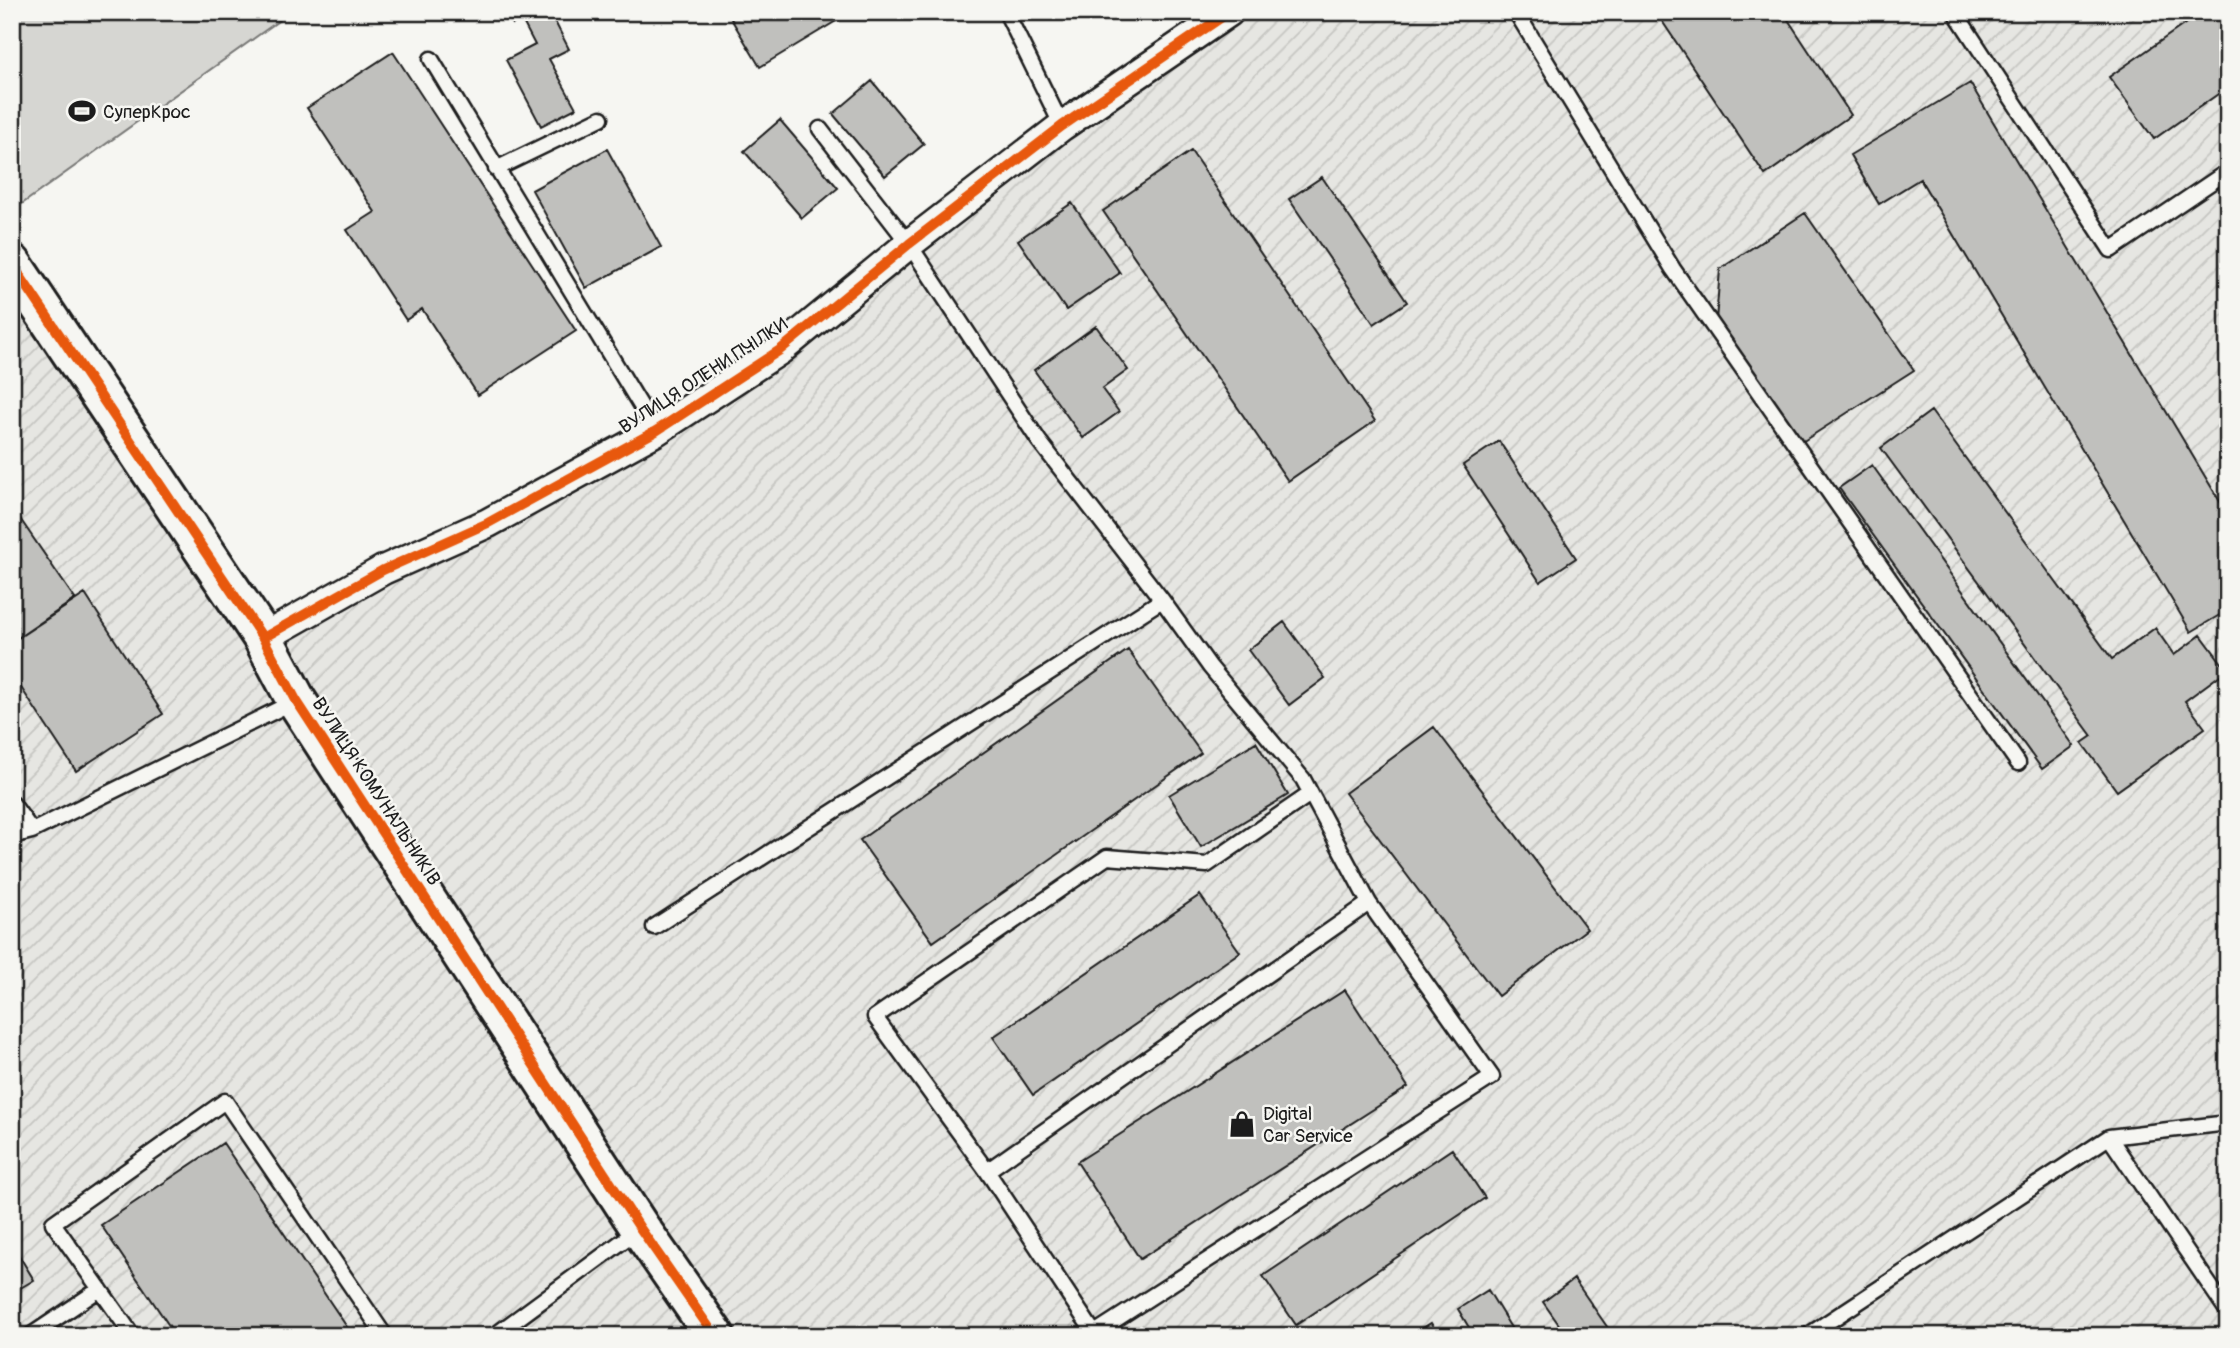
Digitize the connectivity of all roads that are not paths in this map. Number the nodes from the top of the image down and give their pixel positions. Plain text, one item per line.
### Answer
1 (1006, 12) edge
2 (1229, 12) edge
3 (1516, 12) edge
4 (1955, 12) edge
5 (431, 59) dead end
6 (601, 118) dead end
7 (1062, 126) junction
8 (821, 129) dead end
9 (496, 169) junction
10 (2228, 171) edge
11 (909, 244) junction
12 (12, 264) edge
13 (656, 431) junction
14 (1162, 600) junction
15 (264, 638) junction
16 (296, 700) junction
17 (2018, 763) dead end
18 (1310, 794) junction
19 (12, 803) edge
20 (32, 831) junction
21 (12, 836) edge
22 (1369, 902) junction
23 (654, 927) dead end
24 (2228, 1123) edge
25 (2109, 1137) junction
26 (987, 1171) junction
27 (640, 1228) junction
28 (100, 1289) junction
29 (2228, 1312) edge
30 (1092, 1334) edge
31 (30, 1336) edge
32 (132, 1336) edge
33 (385, 1336) edge
34 (494, 1336) edge
35 (715, 1336) edge
36 (1807, 1336) edge

1 - 7 lane
2 - 7 street, ВУЛИЦЯ ОЛЕНИ ПЧІЛКИ
3 - 17 lane
4 - 10 lane
5 - 9 lane
6 - 9 lane
7 - 11 street, ВУЛИЦЯ ОЛЕНИ ПЧІЛКИ
8 - 11 lane
9 - 13 lane
11 - 13 street, ВУЛИЦЯ ОЛЕНИ ПЧІЛКИ
11 - 14 lane
12 - 15 street, ВУЛИЦЯ КОМУНАЛЬНИКІВ
13 - 15 street, ВУЛИЦЯ ОЛЕНИ ПЧІЛКИ
14 - 18 lane
14 - 23 lane
15 - 16 street, ВУЛИЦЯ КОМУНАЛЬНИКІВ
16 - 20 lane
16 - 27 street, ВУЛИЦЯ КОМУНАЛЬНИКІВ
18 - 22 lane
18 - 26 lane
19 - 20 lane
20 - 21 lane
22 - 26 lane
22 - 30 lane
24 - 25 lane
25 - 29 lane
25 - 36 lane
26 - 30 lane
27 - 34 lane
27 - 35 street, ВУЛИЦЯ КОМУНАЛЬНИКІВ
28 - 31 lane
28 - 32 lane
28 - 33 lane

